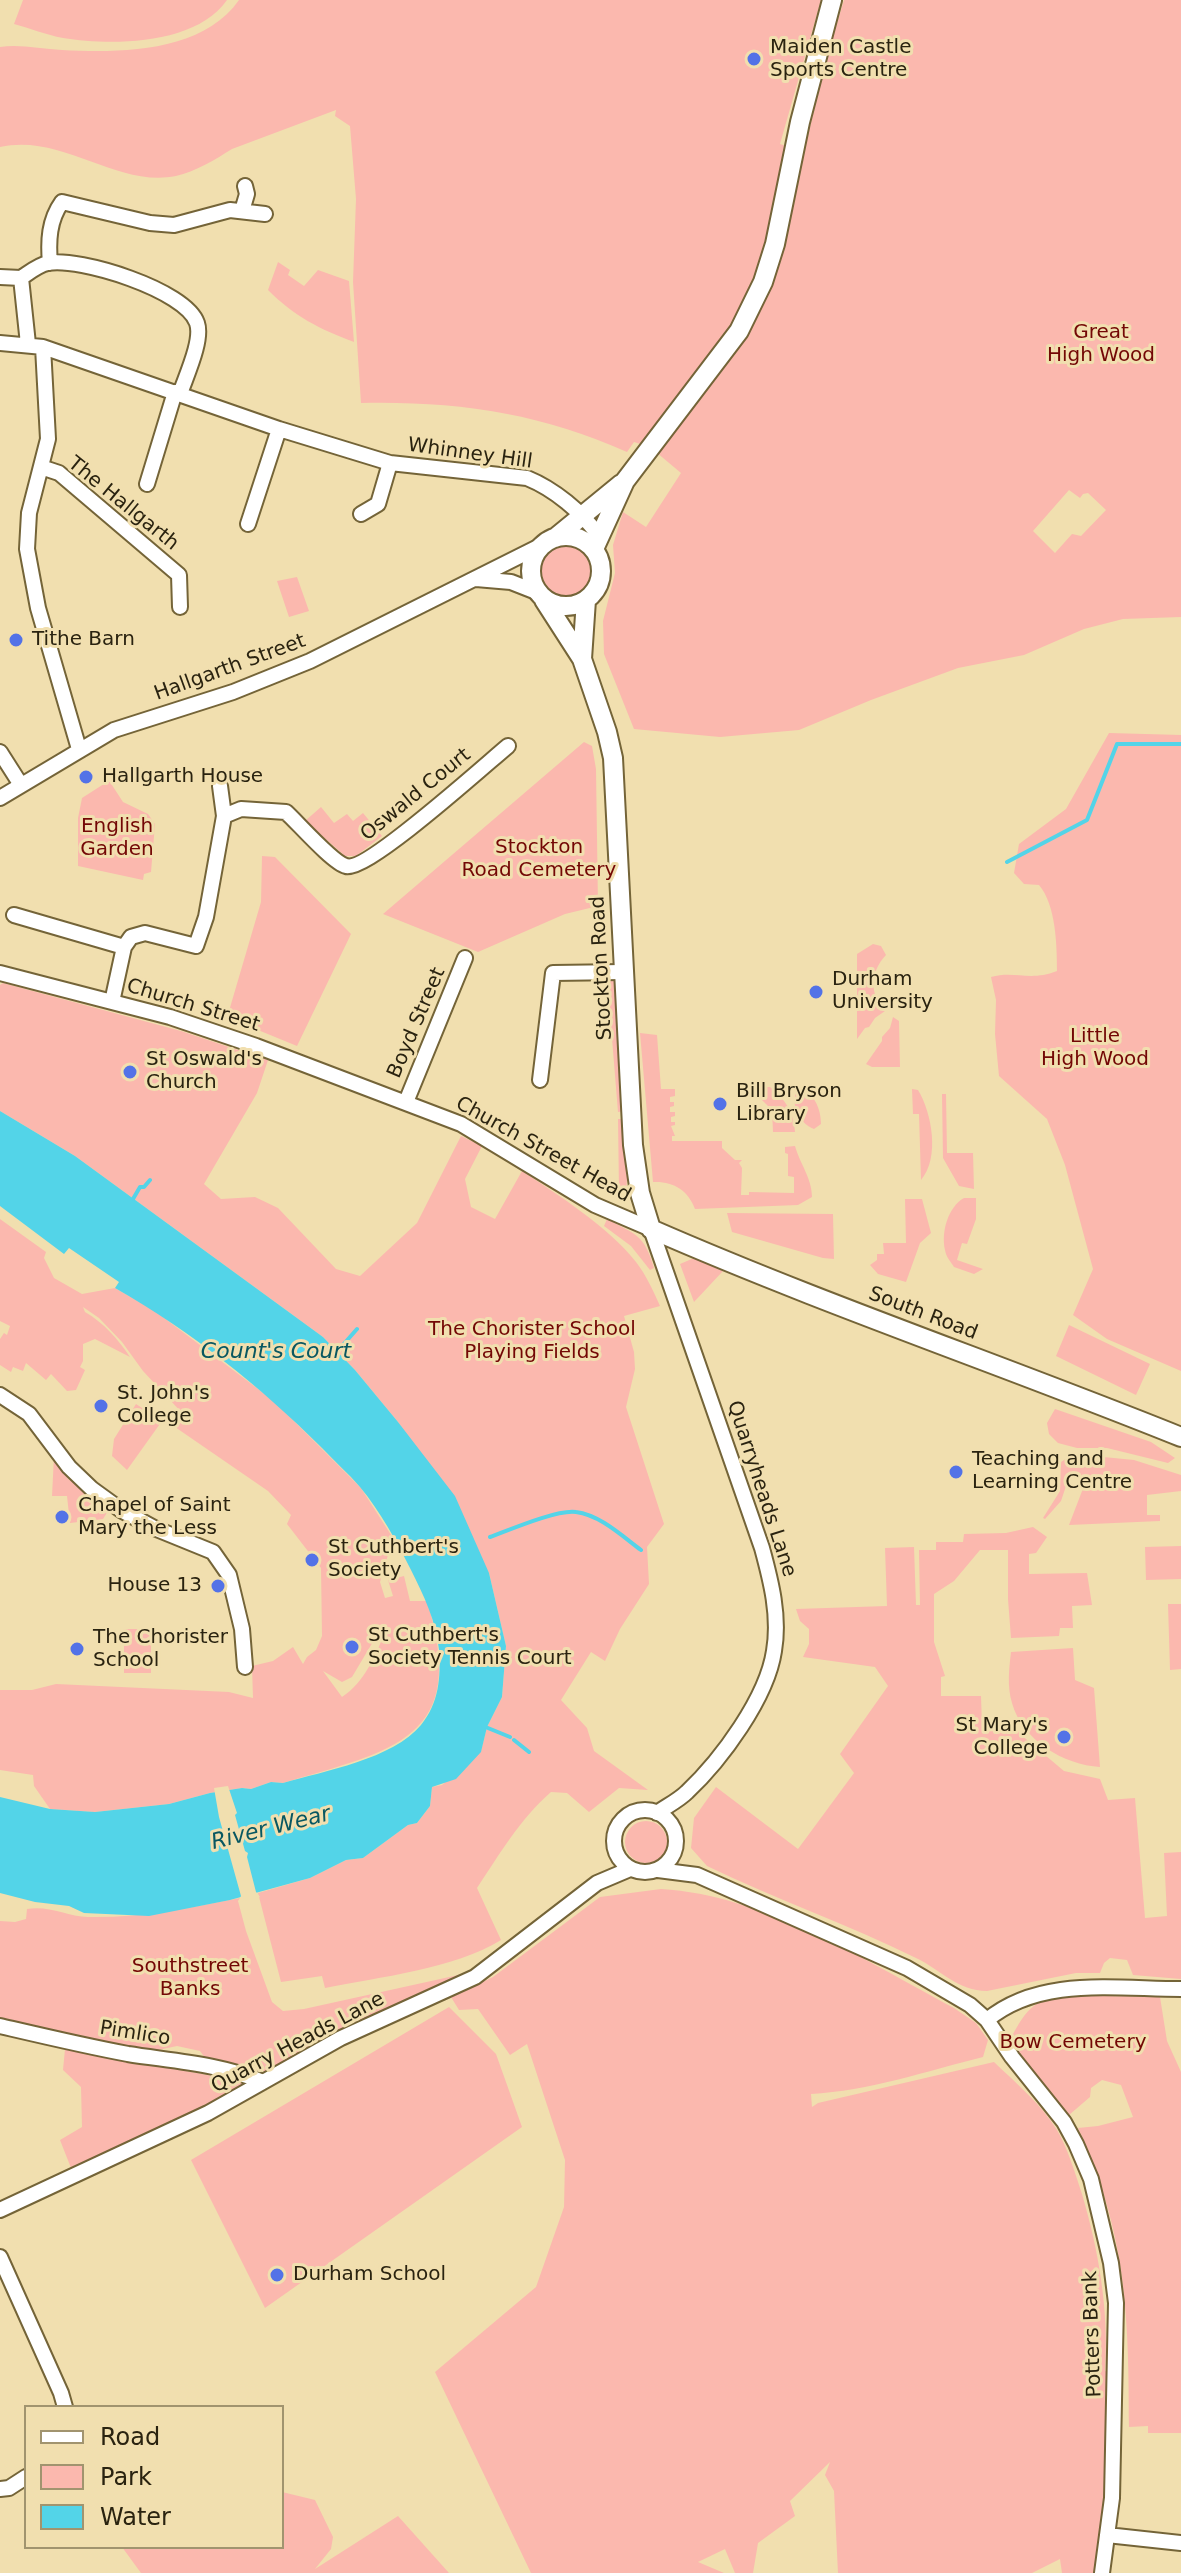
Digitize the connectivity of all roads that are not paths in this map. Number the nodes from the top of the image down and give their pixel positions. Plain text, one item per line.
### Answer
1 (832, 0) edge
2 (245, 186) dead end
3 (242, 211) junction
4 (265, 214) dead end
5 (50, 263) junction
6 (0, 277) edge
7 (21, 278) junction
8 (0, 343) edge
9 (28, 344) junction
10 (43, 347) junction
11 (178, 393) junction
12 (279, 429) junction
13 (390, 463) junction
14 (41, 467) junction
15 (625, 481) junction
16 (147, 484) dead end
17 (361, 514) dead end
18 (581, 515) junction
19 (248, 524) dead end
20 (550, 540) junction
21 (596, 542) junction
22 (476, 579) junction
23 (542, 597) junction
24 (586, 600) junction
25 (180, 607) dead end
26 (582, 659) junction
27 (508, 746) dead end
28 (79, 749) junction
29 (0, 752) edge
30 (21, 785) junction
31 (220, 786) dead end
32 (0, 798) edge
33 (224, 816) junction
34 (14, 915) dead end
35 (124, 947) junction
36 (465, 958) dead end
37 (623, 972) junction
38 (0, 973) edge
39 (112, 1002) junction
40 (540, 1080) dead end
41 (371, 1089) joint
42 (406, 1102) junction
43 (651, 1229) junction
44 (0, 1395) edge
45 (1181, 1437) edge
46 (245, 1667) dead end
47 (687, 1793) junction
48 (657, 1813) junction
49 (673, 1828) junction
50 (615, 1846) junction
51 (675, 1851) junction
52 (630, 1869) junction
53 (658, 1870) junction
54 (697, 1875) junction
55 (597, 1883) junction
56 (1181, 1989) edge
57 (987, 2020) junction
58 (0, 2026) edge
59 (263, 2082) junction
60 (0, 2210) edge
61 (0, 2257) edge
62 (64, 2405) edge
63 (24, 2478) edge
64 (0, 2489) edge
65 (1107, 2535) junction
66 (1181, 2543) edge
67 (1102, 2573) edge

1 - 15 main road
2 - 3 street
3 - 4 street
3 - 5 street
5 - 7 street
5 - 11 street
6 - 7 street
7 - 9 street
8 - 9 street, Whinney Hill
9 - 10 street, Whinney Hill
10 - 11 street, Whinney Hill
10 - 14 street
11 - 12 street, Whinney Hill
11 - 16 street
12 - 13 street, Whinney Hill
12 - 19 street
13 - 17 street, Whinney Hill
13 - 18 street, Whinney Hill
14 - 25 street, The Hallgarth
14 - 28 street
15 - 18 main road
15 - 21 main road
18 - 20 main road
18 - 21 street, Whinney Hill
20 - 21 main road
20 - 22 street, Hallgarth Street
20 - 23 main road
21 - 24 main road
22 - 23 street
22 - 28 street, Hallgarth Street
23 - 24 main road
23 - 26 main road, Stockton Road
24 - 26 main road, Stockton Road
26 - 37 main road, Stockton Road
27 - 33 street, Oswald Court
28 - 30 street, Hallgarth Street
29 - 30 street
30 - 32 street, Hallgarth Street
31 - 33 street
33 - 35 street
34 - 35 street
35 - 39 street
36 - 42 street, Boyd Street
37 - 40 street
37 - 43 main road, Stockton Road
38 - 39 street, Church Street
39 - 41 street, Church Street
41 - 42 street, Church Street Head
42 - 43 street, Church Street Head
43 - 45 main road, South Road
43 - 47 street, Quarryheads Lane
44 - 46 street
47 - 48 street
47 - 49 street
48 - 49 street
48 - 50 street
49 - 51 street
50 - 52 street
50 - 55 street, Quarry Heads Lane
51 - 53 street
51 - 54 street, Potters Bank
52 - 53 street
52 - 55 street, Quarry Heads Lane
53 - 54 street, Potters Bank
54 - 57 street, Potters Bank
55 - 59 street, Quarry Heads Lane
56 - 57 street
57 - 65 street, Potters Bank
58 - 59 street, Pimlico
59 - 60 street, Quarry Heads Lane
61 - 62 street
63 - 64 street
65 - 66 street
65 - 67 street, Potters Bank

